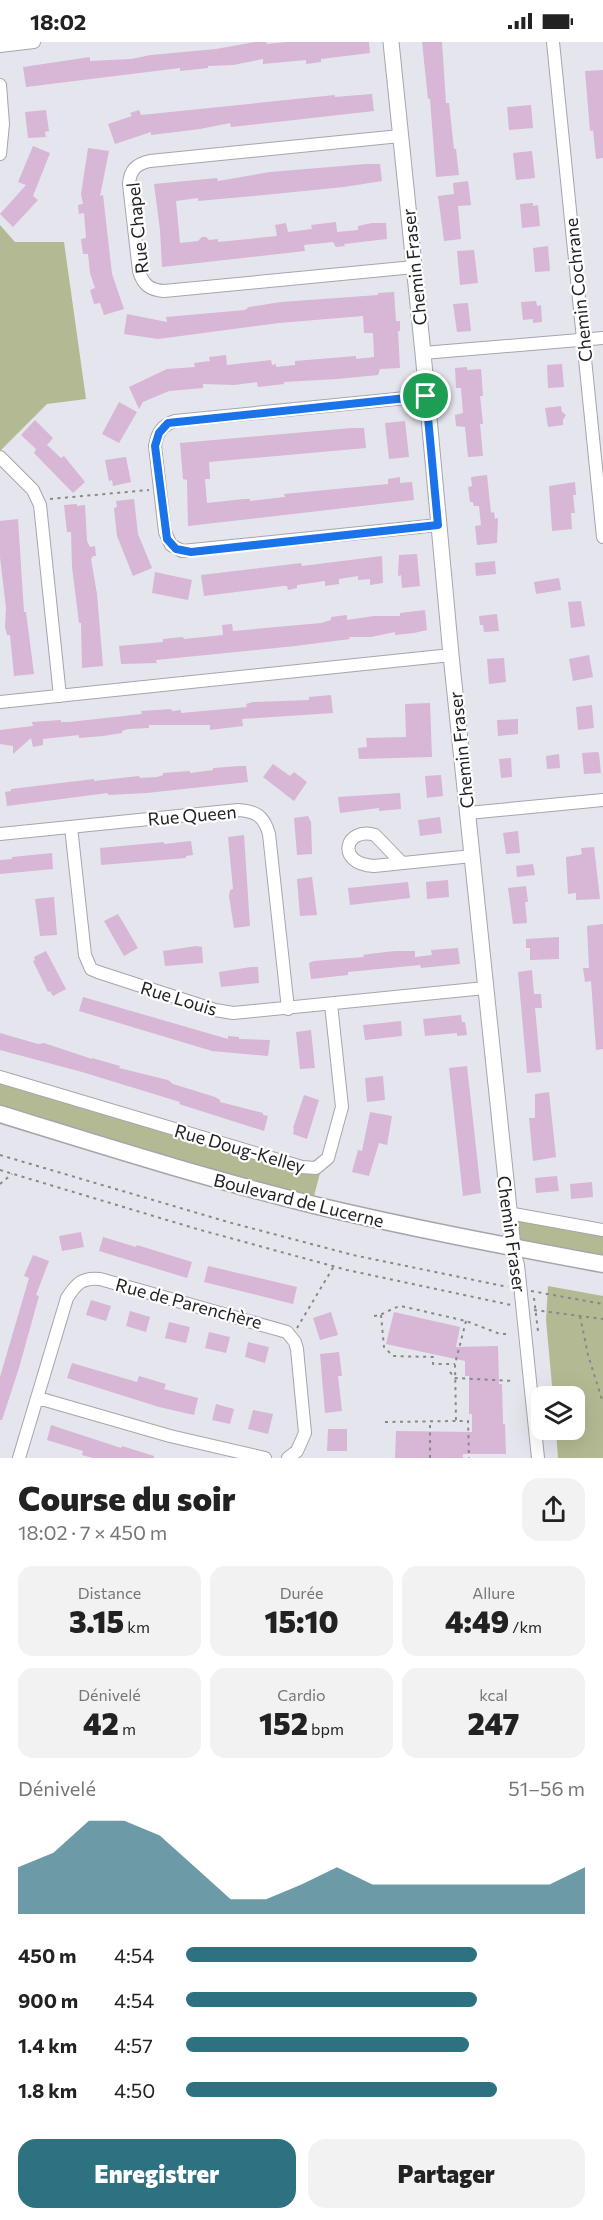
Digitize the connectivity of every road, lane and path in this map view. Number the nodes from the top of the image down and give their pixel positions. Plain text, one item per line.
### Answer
1 (34, 42) edge
2 (391, 42) edge
3 (553, 42) edge
4 (0, 45) edge
5 (0, 85) edge
6 (400, 136) junction
7 (0, 154) edge
8 (414, 267) junction
9 (603, 338) edge
10 (583, 339) junction
11 (423, 352) junction
12 (426, 396) junction
13 (0, 457) edge
14 (160, 489) junction
15 (50, 499) dead end
16 (438, 525) junction
17 (603, 537) edge
18 (451, 655) junction
19 (60, 696) junction
20 (0, 702) edge
21 (603, 800) edge
22 (468, 813) junction
23 (71, 827) junction
24 (0, 834) edge
25 (472, 856) junction
26 (401, 862) dead end
27 (485, 988) junction
28 (331, 1004) junction
29 (288, 1009) junction
30 (0, 1077) edge
31 (0, 1114) edge
32 (0, 1155) edge
33 (0, 1170) edge
34 (12, 1174) junction
35 (0, 1184) edge
36 (508, 1213) junction
37 (603, 1230) edge
38 (513, 1247) junction
39 (603, 1264) edge
40 (334, 1266) junction
41 (520, 1289) junction
42 (603, 1304) edge
43 (522, 1308) junction
44 (381, 1315) junction
45 (374, 1316) dead end
46 (580, 1316) junction
47 (603, 1319) edge
48 (466, 1321) junction
49 (508, 1334) dead end
50 (291, 1336) junction
51 (455, 1365) junction
52 (450, 1372) dead end
53 (455, 1378) junction
54 (513, 1381) dead end
55 (38, 1398) junction
56 (603, 1403) edge
57 (430, 1421) junction
58 (456, 1421) junction
59 (385, 1422) dead end
60 (19, 1458) edge
61 (265, 1458) edge
62 (288, 1458) edge
63 (430, 1458) edge
64 (469, 1458) edge
65 (538, 1458) edge

1 - 4 street
2 - 6 street, Chemin Fraser
3 - 10 street, Chemin Cochrane
5 - 7 street
6 - 8 street, Chemin Fraser
6 - 8 street, Rue Chapel
8 - 11 street, Chemin Fraser
9 - 10 street
10 - 11 street
10 - 17 street, Chemin Cochrane
11 - 12 street, Chemin Fraser
12 - 14 street
12 - 16 street, Chemin Fraser
13 - 19 street
14 - 15 path
14 - 16 street
16 - 18 street, Chemin Fraser
18 - 19 street
18 - 22 street, Chemin Fraser
19 - 20 street
21 - 22 street
22 - 25 street, Chemin Fraser
23 - 24 street, Rue Queen
23 - 29 street, Rue Louis
23 - 29 street, Rue Queen
25 - 26 street
25 - 27 street, Chemin Fraser
27 - 28 street, Rue Louis
27 - 36 street, Chemin Fraser
28 - 29 street, Rue Louis
28 - 30 street, Rue Doug-Kelley
31 - 38 main road, Boulevard de Lucerne
32 - 41 path
33 - 34 path
34 - 35 path
34 - 40 path
36 - 37 street
36 - 38 street, Chemin Fraser
38 - 39 main road, Boulevard de Lucerne
38 - 41 street, Chemin Fraser
40 - 43 path
40 - 50 path
41 - 42 path
41 - 43 street, Chemin Fraser
43 - 46 path
43 - 65 street, Chemin Fraser
44 - 45 path
44 - 48 path
44 - 51 path
46 - 47 path
46 - 56 path
48 - 49 path
48 - 51 path
50 - 55 street, Rue de Parenchère
50 - 62 street
51 - 53 path
52 - 53 path
53 - 54 path
53 - 58 path
55 - 60 street, Rue de Parenchère
55 - 61 street
57 - 58 path
57 - 59 path
57 - 63 path
58 - 64 path

